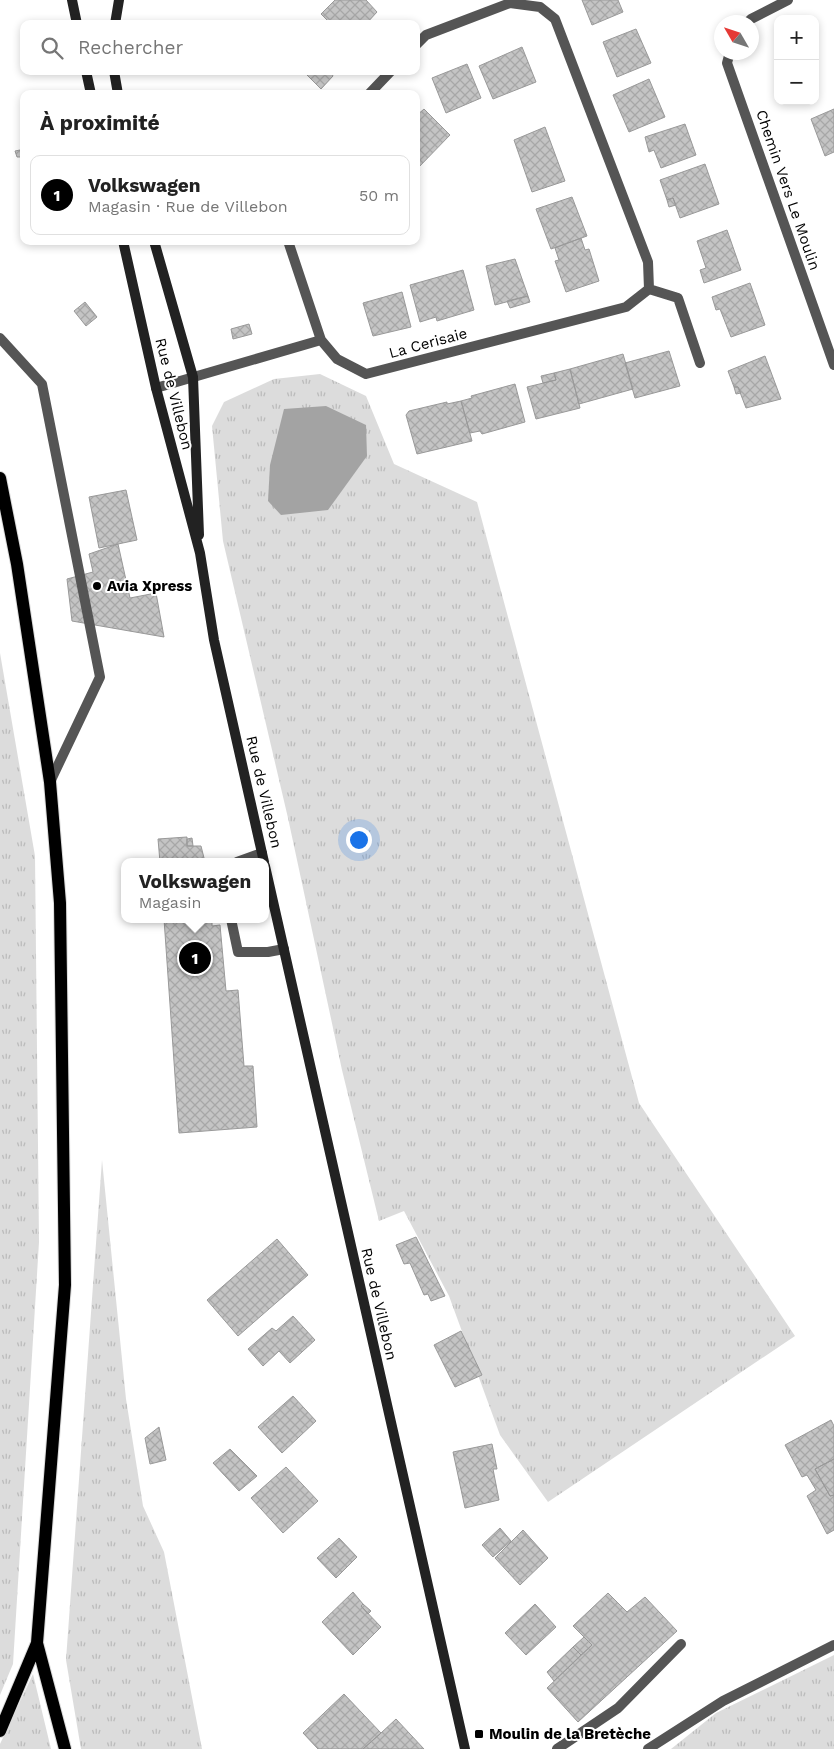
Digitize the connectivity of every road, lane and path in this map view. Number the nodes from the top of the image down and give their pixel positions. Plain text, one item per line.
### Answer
1 (72, 0) edge
2 (119, 0) edge
3 (788, 0) edge
4 (540, 4) edge
5 (759, 15) edge
6 (76, 20) edge
7 (116, 20) edge
8 (420, 41) edge
9 (728, 60) edge
10 (87, 75) edge
11 (115, 75) edge
12 (387, 75) edge
13 (90, 90) edge
14 (117, 90) edge
15 (373, 90) edge
16 (124, 245) edge
17 (155, 245) edge
18 (289, 245) edge
19 (649, 289) junction
20 (0, 338) edge
21 (321, 340) junction
22 (700, 363) dead end
23 (834, 365) edge
24 (193, 377) junction
25 (156, 388) junction
26 (0, 478) edge
27 (200, 553) junction
28 (50, 782) junction
29 (263, 857) edge
30 (244, 858) edge
31 (269, 883) edge
32 (232, 923) edge
33 (284, 949) junction
34 (37, 1643) junction
35 (681, 1644) dead end
36 (834, 1645) edge
37 (0, 1731) edge
38 (65, 1749) edge
39 (466, 1749) edge
40 (557, 1749) edge
41 (648, 1749) edge

1 - 6 main road
2 - 7 main road
3 - 5 street
4 - 8 street
4 - 19 street
9 - 23 street, Chemin Vers Le Moulin
10 - 13 main road
11 - 14 main road
12 - 15 street
16 - 25 main road, Rue de Villebon
17 - 24 main road, Rue de Villebon
18 - 21 street, La Cerisaie
19 - 21 street, La Cerisaie
19 - 22 street
20 - 28 street
21 - 24 street
24 - 25 street
24 - 27 main road, Rue de Villebon
25 - 27 main road, Rue de Villebon
26 - 28 main road
27 - 29 main road, Rue de Villebon
28 - 34 main road
29 - 30 street
31 - 33 main road, Rue de Villebon
32 - 33 street
33 - 39 main road, Rue de Villebon
34 - 37 main road
34 - 38 main road
35 - 40 street
36 - 41 street

